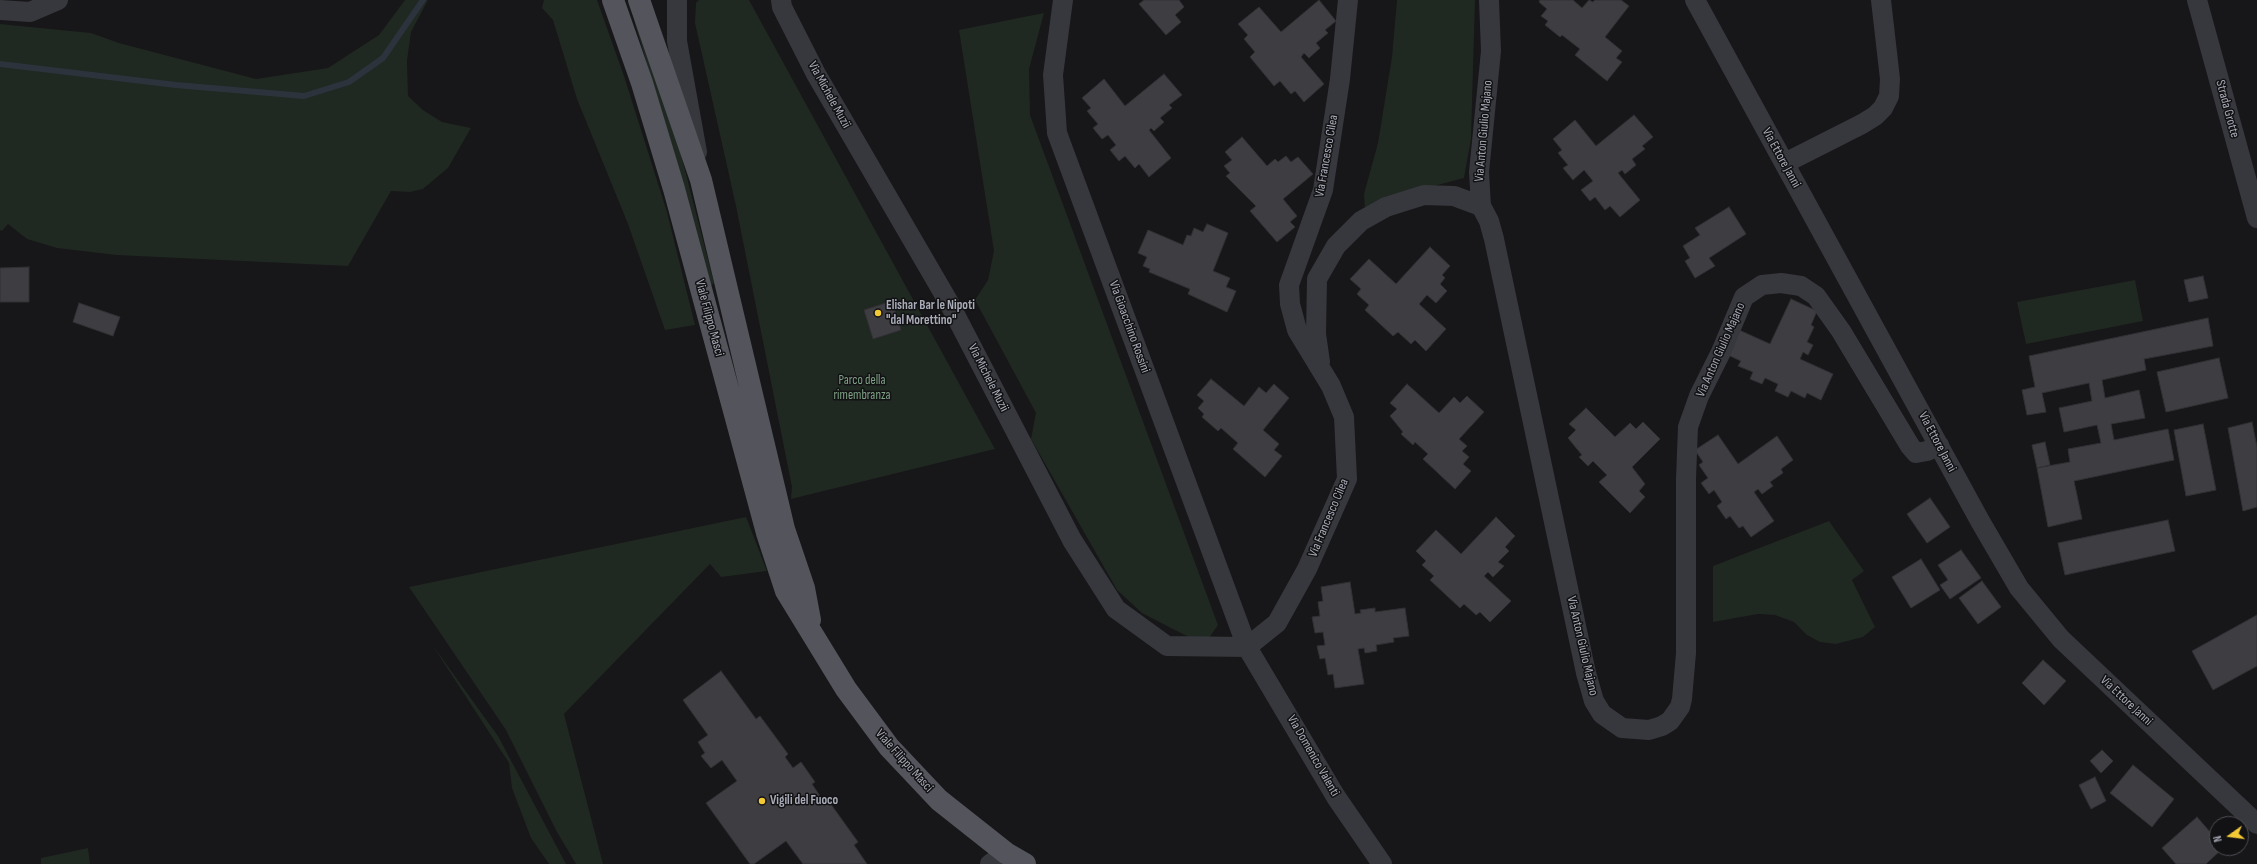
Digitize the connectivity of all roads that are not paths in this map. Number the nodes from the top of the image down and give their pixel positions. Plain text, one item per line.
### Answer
1 (58, 0) edge
2 (613, 0) edge
3 (639, 0) edge
4 (677, 0) edge
5 (1063, 0) edge
6 (1348, 0) edge
7 (1489, 0) edge
8 (1695, 0) edge
9 (1881, 0) edge
10 (2197, 0) edge
11 (780, 2) edge
12 (0, 10) edge
13 (1785, 163) junction
14 (701, 180) junction
15 (1481, 206) junction
16 (2257, 218) edge
17 (1322, 372) junction
18 (1939, 445) junction
19 (812, 631) junction
20 (1247, 646) junction
21 (2257, 824) edge
22 (998, 858) edge
23 (1025, 864) edge
24 (1382, 864) edge

1 - 12 street
2 - 19 main road, Viale Filippo Masci
3 - 14 main road, Viale Filippo Masci
4 - 14 street
5 - 20 street, Via Gioacchino Rossini
6 - 17 street, Via Francesco Cilea
7 - 15 street, Via Anton Giulio Majano
8 - 13 street, Via Ettore Janni
9 - 13 street
10 - 16 street, Strada Grotte
11 - 20 street, Via Michele Muzii
13 - 18 street, Via Ettore Janni
14 - 19 main road, Viale Filippo Masci
15 - 17 street, Via Francesco Cilea
15 - 18 street, Via Anton Giulio Majano
17 - 20 street, Via Francesco Cilea
18 - 21 street, Via Ettore Janni
19 - 22 main road, Viale Filippo Masci
20 - 24 street, Via Domenico Valenti
22 - 23 main road, Viale Filippo Masci

